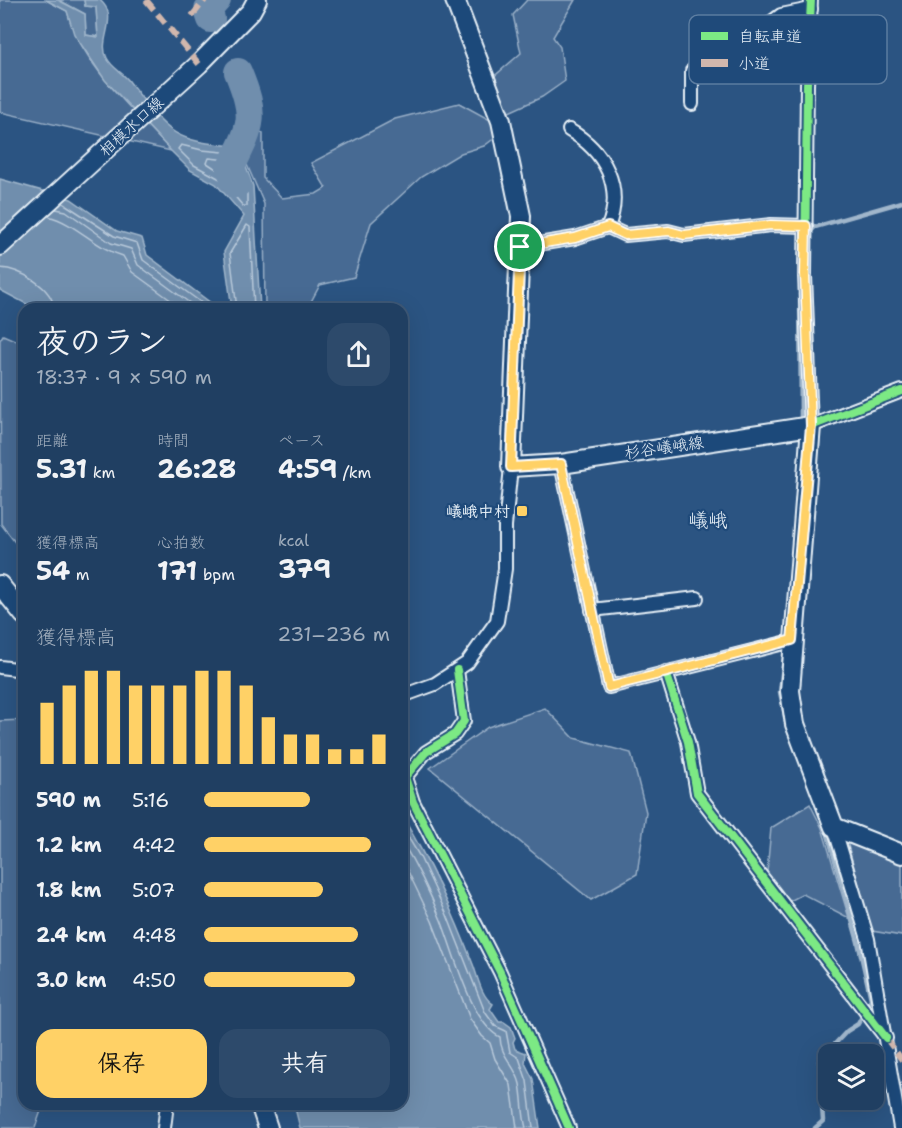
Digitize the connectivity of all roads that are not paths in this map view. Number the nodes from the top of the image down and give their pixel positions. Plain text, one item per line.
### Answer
1 (257, 0) edge
2 (455, 0) edge
3 (811, 5) edge
4 (780, 15) edge
5 (692, 84) edge
6 (807, 84) edge
7 (692, 104) dead end
8 (569, 130) dead end
9 (806, 226) junction
10 (608, 227) junction
11 (0, 246) edge
12 (520, 247) junction
13 (902, 391) edge
14 (811, 426) junction
15 (561, 464) junction
16 (511, 467) junction
17 (0, 585) edge
18 (698, 598) dead end
19 (18, 608) edge
20 (592, 610) junction
21 (792, 640) junction
22 (0, 668) edge
23 (18, 670) edge
24 (458, 670) junction
25 (666, 672) junction
26 (408, 694) edge
27 (408, 773) edge
28 (408, 786) edge
29 (834, 827) junction
30 (902, 854) edge
31 (886, 1038) junction
32 (166, 1110) edge
33 (262, 1110) edge
34 (164, 1128) edge
35 (268, 1128) edge
36 (569, 1128) edge
37 (900, 1128) edge

1 - 11 main road, 相模水口線
2 - 12 main road
3 - 4 street
5 - 7 street
6 - 9 street
8 - 10 street
9 - 10 street
9 - 14 street
10 - 12 street
12 - 16 main road
13 - 14 street
14 - 15 main road, 杉谷嶬峨線
14 - 21 main road
15 - 16 main road, 杉谷嶬峨線
15 - 20 street
16 - 24 street
17 - 19 main road
18 - 20 street
20 - 25 street
21 - 25 street
21 - 29 main road
22 - 23 street
24 - 26 street
24 - 27 street
25 - 31 street
28 - 36 street
29 - 30 main road
29 - 31 street
31 - 37 street
32 - 34 street
33 - 35 main road

